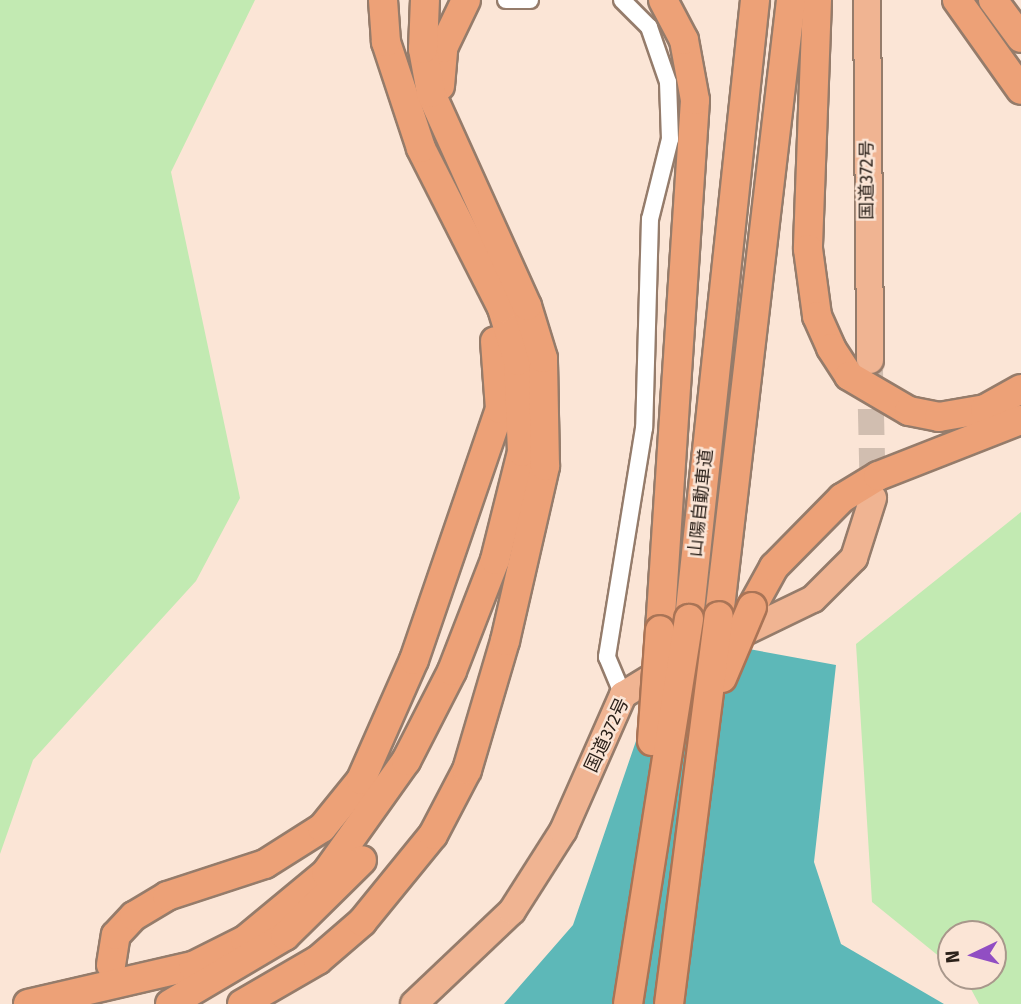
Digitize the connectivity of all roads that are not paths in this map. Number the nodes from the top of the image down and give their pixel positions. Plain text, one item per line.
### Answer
1 (383, 0) edge
2 (398, 0) edge
3 (425, 0) edge
4 (466, 0) edge
5 (506, 0) edge
6 (530, 0) edge
7 (622, 0) edge
8 (663, 0) edge
9 (754, 0) edge
10 (791, 0) edge
11 (817, 0) edge
12 (867, 0) edge
13 (957, 0) edge
14 (993, 0) edge
15 (1021, 38) edge
16 (1021, 90) edge
17 (403, 99) junction
18 (452, 146) junction
19 (478, 263) junction
20 (870, 360) tunnel mouth
21 (1021, 389) edge
22 (1021, 420) edge
23 (873, 498) tunnel mouth
24 (533, 520) junction
25 (623, 695) junction
26 (705, 724) junction
27 (637, 943) junction
28 (111, 965) dead end
29 (238, 967) junction
30 (27, 1004) edge
31 (126, 1004) edge
32 (170, 1004) edge
33 (242, 1004) edge
34 (414, 1004) edge
35 (628, 1004) edge
36 (669, 1004) edge

1 - 17 highway
2 - 17 highway
3 - 18 highway
4 - 18 highway
5 - 6 street
7 - 25 street
8 - 27 highway, bridge
9 - 27 highway, 山陽自動車道, bridge
10 - 26 highway, 山陽自動車道, bridge
11 - 21 highway
12 - 20 highway, 国道372号
13 - 16 highway
14 - 15 highway
17 - 19 highway
18 - 24 highway
19 - 28 highway
19 - 30 highway
22 - 26 highway, bridge
23 - 25 highway, 国道372号
24 - 29 highway
24 - 33 highway
25 - 34 highway, 国道372号
26 - 36 highway, 山陽自動車道, bridge
27 - 35 highway, 山陽自動車道, bridge
29 - 31 highway
29 - 32 highway

